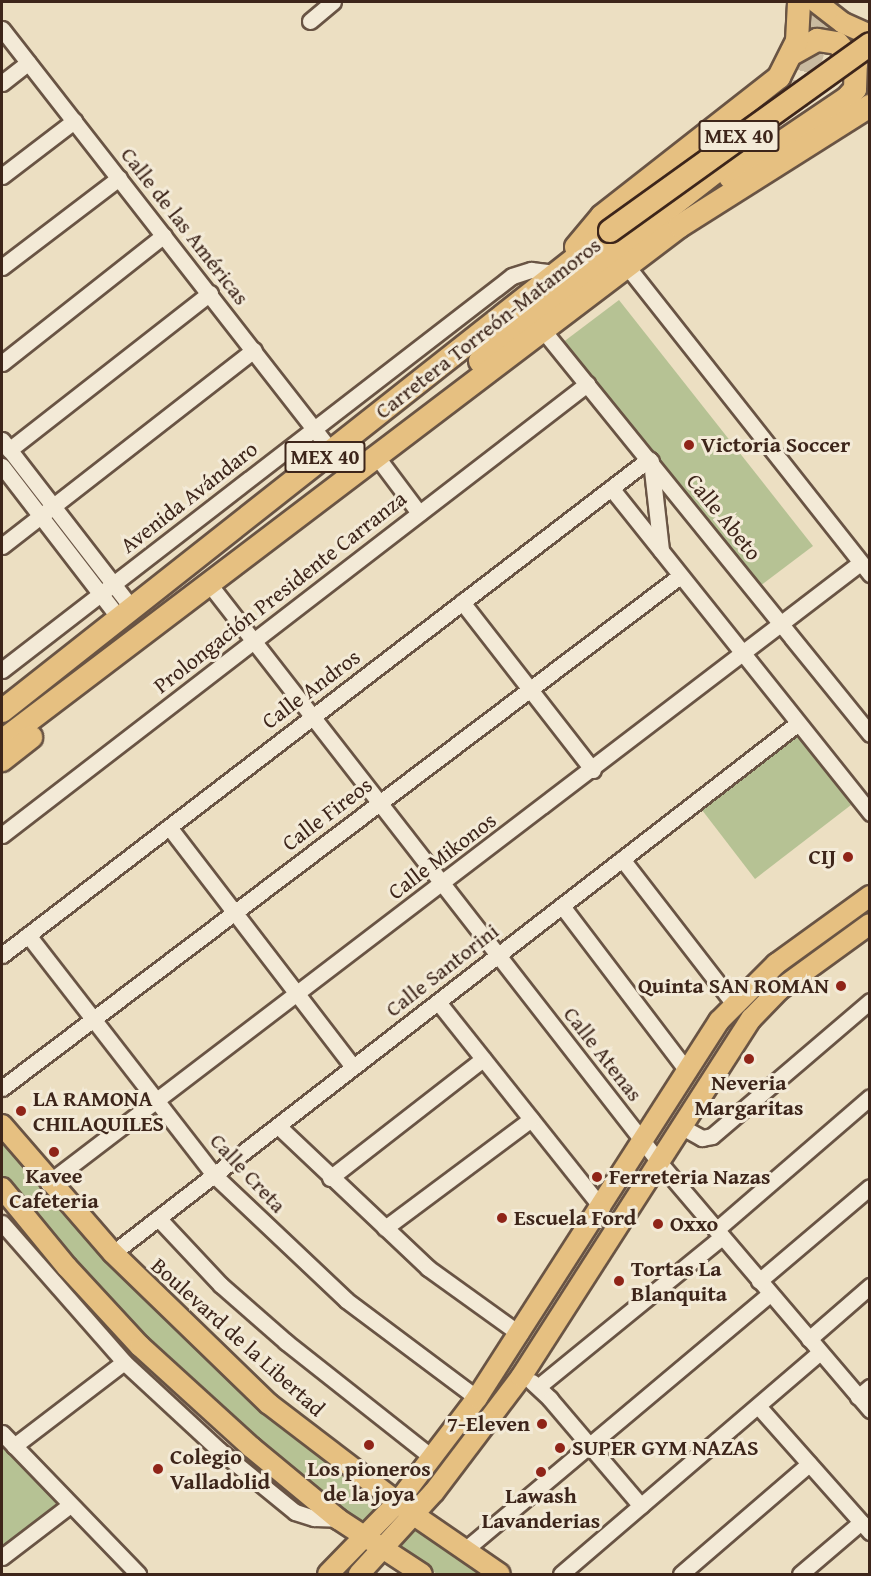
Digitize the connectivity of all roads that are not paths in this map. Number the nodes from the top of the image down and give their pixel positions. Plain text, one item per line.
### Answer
1 (333, 2) edge
2 (799, 2) edge
3 (816, 2) edge
4 (310, 21) dead end
5 (2, 29) edge
6 (870, 35) edge
7 (870, 44) edge
8 (794, 53) junction
9 (28, 63) junction
10 (2, 83) edge
11 (797, 104) tunnel mouth
12 (870, 106) edge
13 (74, 121) junction
14 (2, 176) edge
15 (119, 178) junction
16 (164, 235) junction
17 (627, 265) junction
18 (2, 267) edge
19 (562, 267) junction
20 (210, 293) junction
21 (548, 324) junction
22 (254, 350) junction
23 (2, 363) edge
24 (587, 384) junction
25 (447, 401) junction
26 (314, 429) junction
27 (5, 445) edge
28 (332, 452) junction
29 (377, 456) junction
30 (650, 460) junction
31 (2, 465) edge
32 (610, 488) junction
33 (53, 506) junction
34 (419, 513) junction
35 (40, 516) junction
36 (2, 546) edge
37 (662, 552) junction
38 (865, 569) edge
39 (681, 576) junction
40 (113, 584) junction
41 (210, 585) junction
42 (100, 594) junction
43 (462, 602) junction
44 (121, 617) junction
45 (781, 625) junction
46 (253, 641) junction
47 (132, 645) junction
48 (744, 655) junction
49 (2, 670) edge
50 (530, 689) junction
51 (2, 695) edge
52 (2, 711) edge
53 (312, 717) junction
54 (798, 723) junction
55 (870, 734) edge
56 (2, 741) edge
57 (2, 760) edge
58 (593, 770) junction
59 (379, 803) junction
60 (870, 813) edge
61 (169, 827) junction
62 (2, 835) edge
63 (622, 859) junction
64 (442, 884) junction
65 (870, 896) edge
66 (562, 906) junction
67 (234, 912) junction
68 (870, 924) edge
69 (28, 935) junction
70 (2, 955) edge
71 (497, 956) junction
72 (297, 994) junction
73 (870, 1000) edge
74 (438, 1002) junction
75 (734, 1004) junction
76 (93, 1019) junction
77 (483, 1059) junction
78 (353, 1067) junction
79 (688, 1072) junction
80 (2, 1088) edge
81 (870, 1097) edge
82 (157, 1101) junction
83 (531, 1119) junction
84 (2, 1125) edge
85 (278, 1126) junction
86 (682, 1127) junction
87 (644, 1143) junction
88 (659, 1162) junction
89 (214, 1175) junction
90 (330, 1178) junction
91 (48, 1184) junction
92 (870, 1186) edge
93 (2, 1188) edge
94 (602, 1208) junction
95 (158, 1218) junction
96 (2, 1223) edge
97 (385, 1228) junction
98 (719, 1234) junction
99 (113, 1253) junction
100 (759, 1281) junction
101 (870, 1286) edge
102 (770, 1294) junction
103 (520, 1334) junction
104 (809, 1339) junction
105 (820, 1352) junction
106 (124, 1362) junction
107 (521, 1377) junction
108 (539, 1386) junction
109 (864, 1392) edge
110 (477, 1398) junction
111 (758, 1406) junction
112 (870, 1410) edge
113 (2, 1433) edge
114 (14, 1446) junction
115 (589, 1446) junction
116 (433, 1458) junction
117 (809, 1464) junction
118 (397, 1503) junction
119 (70, 1504) junction
120 (641, 1506) junction
121 (414, 1515) junction
122 (339, 1519) junction
123 (865, 1527) edge
124 (366, 1538) junction
125 (467, 1548) junction
126 (384, 1549) junction
127 (2, 1557) edge
128 (138, 1575) edge
129 (328, 1575) edge
130 (359, 1575) edge
131 (422, 1575) edge
132 (500, 1575) edge
133 (561, 1575) edge
134 (681, 1575) edge
135 (800, 1575) edge

1 - 4 street
2 - 8 highway
3 - 6 main road
5 - 9 street, Calle de las Américas
7 - 19 highway, Carretera Torreón-Matamoros / MEX 40, bridge
8 - 19 highway
8 - 21 highway
9 - 10 street
9 - 13 street, Calle de las Américas
11 - 25 highway
12 - 17 highway, MEX 40
13 - 14 street
13 - 15 street, Calle de las Américas
15 - 16 street, Calle de las Américas
15 - 18 street
16 - 20 street, Calle de las Américas
16 - 23 street
17 - 21 highway, MEX 40
17 - 38 street
19 - 26 street, Avenida Avándaro
19 - 28 highway, Carretera Torreón-Matamoros / MEX 40
20 - 22 street, Calle de las Américas
20 - 27 street
21 - 24 street, Calle Abeto
21 - 25 highway, MEX 40
22 - 26 street, Calle de las Américas
22 - 33 street
24 - 30 street, Calle Abeto
24 - 34 street, Prolongación Presidente Carranza
25 - 29 highway, MEX 40
26 - 28 street, Calle de las Américas
26 - 40 street, Avenida Avándaro
27 - 33 street
28 - 44 highway, Carretera Torreón-Matamoros / MEX 40
29 - 34 street
29 - 41 highway, MEX 40
30 - 32 street, Calle Andros
30 - 37 street
30 - 45 street, Calle Abeto
31 - 35 street
32 - 37 street
32 - 43 street, Calle Andros
33 - 35 street
33 - 40 street
34 - 46 street, Prolongación Presidente Carranza
35 - 36 street
35 - 42 street
37 - 39 street
38 - 45 street, Calle Mikonos
39 - 48 street
39 - 50 street, Calle Fireos
40 - 42 street, Avenida Avándaro
40 - 44 street
41 - 46 street, Calle Atenas
41 - 47 highway, MEX 40
42 - 44 street
42 - 49 street, Avenida Avándaro
43 - 50 street
43 - 53 street, Calle Andros
44 - 51 highway
44 - 52 highway, Carretera Torreón-Matamoros / MEX 40
45 - 48 street, Calle Mikonos
45 - 55 street, Calle Abeto
46 - 53 street, Calle Atenas
46 - 62 street, Prolongación Presidente Carranza
47 - 56 highway, MEX 40
47 - 57 highway
48 - 54 street
48 - 58 street, Calle Mikonos
50 - 58 street
50 - 59 street, Calle Fireos
53 - 59 street, Calle Atenas
53 - 61 street, Calle Andros
54 - 60 street
54 - 63 street, Calle Santorini
58 - 64 street, Calle Mikonos
59 - 64 street, Calle Atenas
59 - 67 street, Calle Fireos
61 - 67 street
61 - 69 street, Calle Andros
63 - 66 street, Calle Santorini
63 - 75 street
64 - 71 street, Calle Atenas
64 - 72 street, Calle Mikonos
65 - 75 main road
66 - 71 street, Calle Santorini
66 - 79 street
67 - 72 street
67 - 76 street, Calle Fireos
68 - 86 main road
69 - 70 street, Calle Andros
69 - 76 street, Calle Creta
71 - 74 street, Calle Santorini
71 - 87 street, Calle Atenas
72 - 78 street
72 - 82 street, Calle Mikonos
73 - 86 street
74 - 77 street
74 - 78 street, Calle Santorini
75 - 79 main road
76 - 80 street, Calle Fireos
76 - 82 street, Calle Creta
77 - 83 street
77 - 90 street
78 - 85 street, Calle Santorini
79 - 87 main road
81 - 98 street
82 - 89 street, Calle Creta
82 - 91 street, Calle Mikonos
83 - 94 street
83 - 97 street
84 - 91 main road, Boulevard de la Libertad
85 - 89 street, Calle Santorini
85 - 90 street
86 - 88 main road
87 - 88 street, Calle Atenas
87 - 94 main road
88 - 98 street, Calle Atenas
88 - 107 main road
89 - 95 street, Calle Santorini
89 - 110 street, Calle Creta
90 - 97 street
91 - 99 main road, Boulevard de la Libertad
92 - 100 street
93 - 122 main road
94 - 103 main road
95 - 99 street, Calle Santorini
95 - 116 street
96 - 106 street
97 - 103 street
98 - 100 street, Calle Atenas
98 - 108 street
99 - 118 main road, Boulevard de la Libertad
100 - 102 street, Calle Atenas
101 - 104 street
102 - 104 street, Calle Atenas
102 - 115 street
103 - 110 main road
104 - 105 street, Calle Atenas
105 - 109 street, Calle Atenas
105 - 111 street
106 - 114 street
106 - 122 street
107 - 108 street
107 - 121 main road
108 - 115 street
109 - 112 street, Calle Atenas
110 - 116 main road
111 - 117 street
111 - 120 street
113 - 114 street
114 - 119 street
115 - 120 street
115 - 125 street
116 - 118 main road
117 - 123 street
117 - 134 street
118 - 121 main road, Boulevard de la Libertad
118 - 124 main road
119 - 127 street
119 - 128 street
120 - 133 street
121 - 125 main road, Boulevard de la Libertad
121 - 126 main road
122 - 124 main road
123 - 135 street
124 - 126 main road
124 - 129 main road
125 - 132 main road, Boulevard de la Libertad
126 - 130 main road
126 - 131 main road

